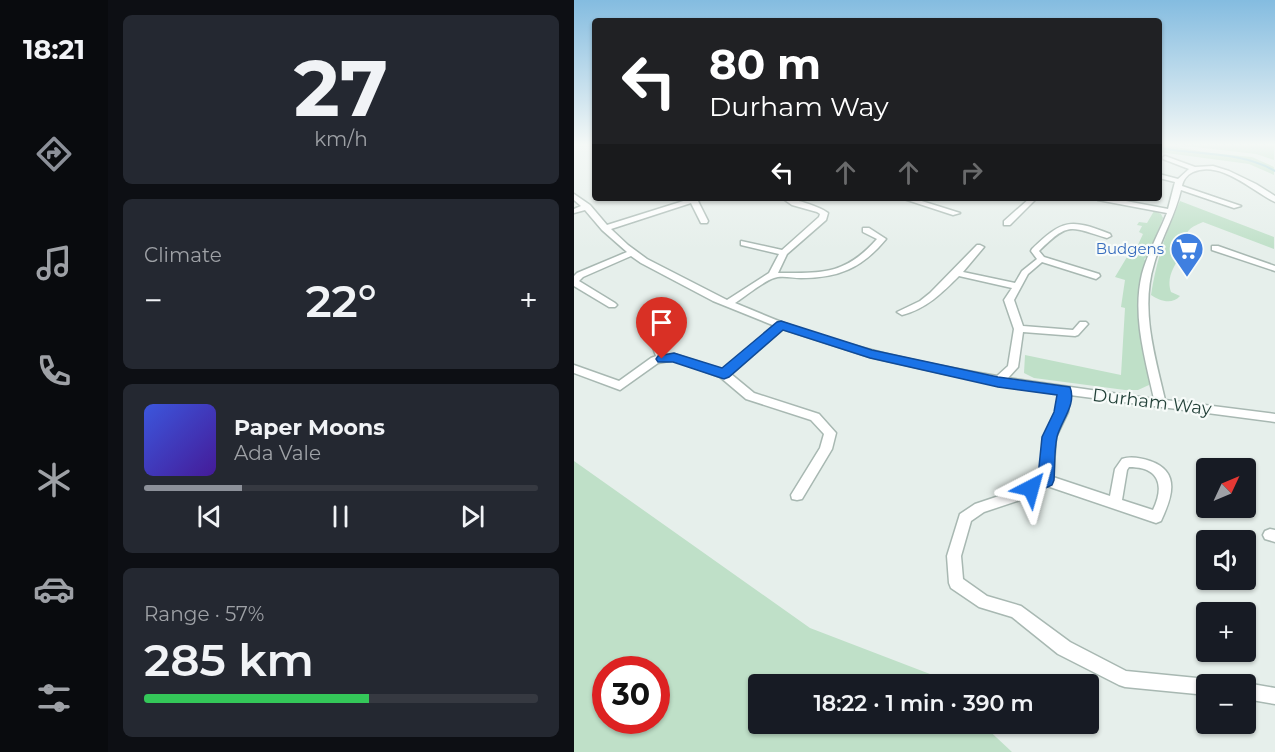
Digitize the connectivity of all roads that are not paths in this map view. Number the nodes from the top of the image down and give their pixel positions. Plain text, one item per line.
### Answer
1 (1167, 179) edge
2 (1181, 179) edge
3 (1244, 179) edge
4 (1179, 184) junction
5 (574, 196) edge
6 (1274, 200) edge
7 (669, 201) edge
8 (693, 201) edge
9 (697, 201) edge
10 (788, 201) edge
11 (914, 201) edge
12 (1031, 201) edge
13 (1115, 201) edge
14 (941, 202) dead end
15 (1237, 206) dead end
16 (587, 207) junction
17 (667, 207) junction
18 (933, 207) junction
19 (574, 211) edge
20 (1170, 211) junction
21 (956, 213) dead end
22 (704, 221) dead end
23 (1007, 223) dead end
24 (605, 228) junction
25 (866, 230) dead end
26 (1107, 236) dead end
27 (744, 243) dead end
28 (980, 247) dead end
29 (1215, 248) dead end
30 (633, 252) junction
31 (784, 253) junction
32 (1041, 259) junction
33 (1274, 269) edge
34 (957, 273) junction
35 (772, 275) junction
36 (1096, 276) dead end
37 (574, 282) edge
38 (1017, 286) junction
39 (728, 304) junction
40 (612, 305) dead end
41 (902, 312) dead end
42 (1083, 324) dead end
43 (781, 325) junction
44 (1019, 329) junction
45 (655, 339) dead end
46 (662, 359) junction
47 (574, 369) edge
48 (724, 374) junction
49 (998, 382) junction
50 (1065, 391) junction
51 (1160, 403) junction
52 (1274, 418) edge
53 (1046, 480) junction
54 (797, 495) dead end
55 (1115, 504) junction
56 (1196, 686) edge
57 (1256, 693) edge
58 (1274, 696) edge

1 - 4 street
2 - 4 street
3 - 6 street
4 - 15 street
4 - 20 street
5 - 16 street, Durham Way
7 - 17 street
8 - 17 street
9 - 22 street
10 - 31 street
11 - 18 street
12 - 23 street
13 - 20 street
14 - 18 street
16 - 19 street
16 - 24 street, Durham Way
17 - 24 street
18 - 21 street
20 - 51 street
24 - 30 street, Durham Way
25 - 35 street
26 - 32 street
27 - 31 street
28 - 34 street
29 - 33 street
30 - 37 street
30 - 39 street, Durham Way
31 - 35 street
32 - 36 street
32 - 38 street
34 - 38 street
34 - 41 street
35 - 39 street
37 - 40 street
38 - 44 street
39 - 43 street, Durham Way
42 - 44 street
43 - 48 street
43 - 49 street, Durham Way
44 - 49 street
45 - 46 street
46 - 47 street
46 - 48 street
48 - 54 street
49 - 50 street, Durham Way
50 - 51 street, Durham Way
50 - 53 street
51 - 52 street, Durham Way
53 - 55 street
53 - 56 street
55 - 55 street
57 - 58 street

